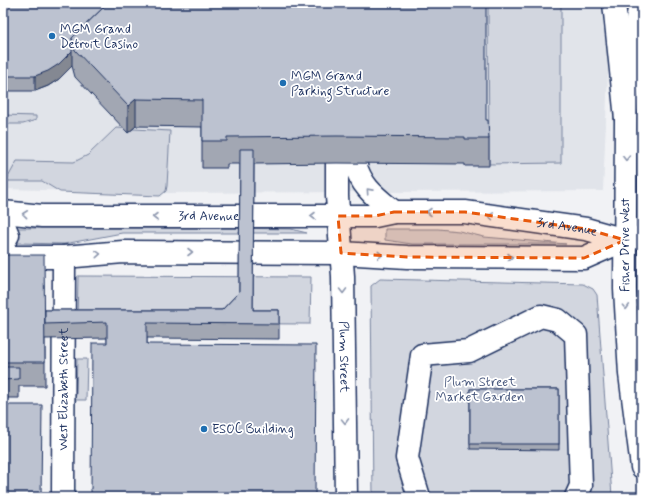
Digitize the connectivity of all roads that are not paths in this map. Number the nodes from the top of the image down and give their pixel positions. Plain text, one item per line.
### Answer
1 (614, 3) edge
2 (640, 3) edge
3 (626, 119) junction
4 (3, 212) edge
5 (394, 212) junction
6 (338, 216) junction
7 (3, 223) edge
8 (634, 238) edge
9 (3, 244) edge
10 (341, 252) junction
11 (3, 256) edge
12 (64, 257) junction
13 (642, 467) edge
14 (63, 497) edge
15 (346, 497) edge
16 (419, 497) edge
17 (576, 497) edge

1 - 3 main road
2 - 3 main road
3 -> 8 main road, Fisher Drive West
6 -> 4 main road, 3rd Avenue
5 - 6 main road, 3rd Avenue
5 -> 6 main road, Plum Street
8 -> 5 main road, 3rd Avenue
6 - 10 main road, Plum Street
7 - 9 main road
10 -> 8 main road, 3rd Avenue
8 -> 13 main road, Fisher Drive West
12 -> 10 main road, 3rd Avenue
10 -> 15 main road, Plum Street
11 - 12 main road, 3rd Avenue
12 - 14 main road, West Elizabeth Street
16 - 17 main road

